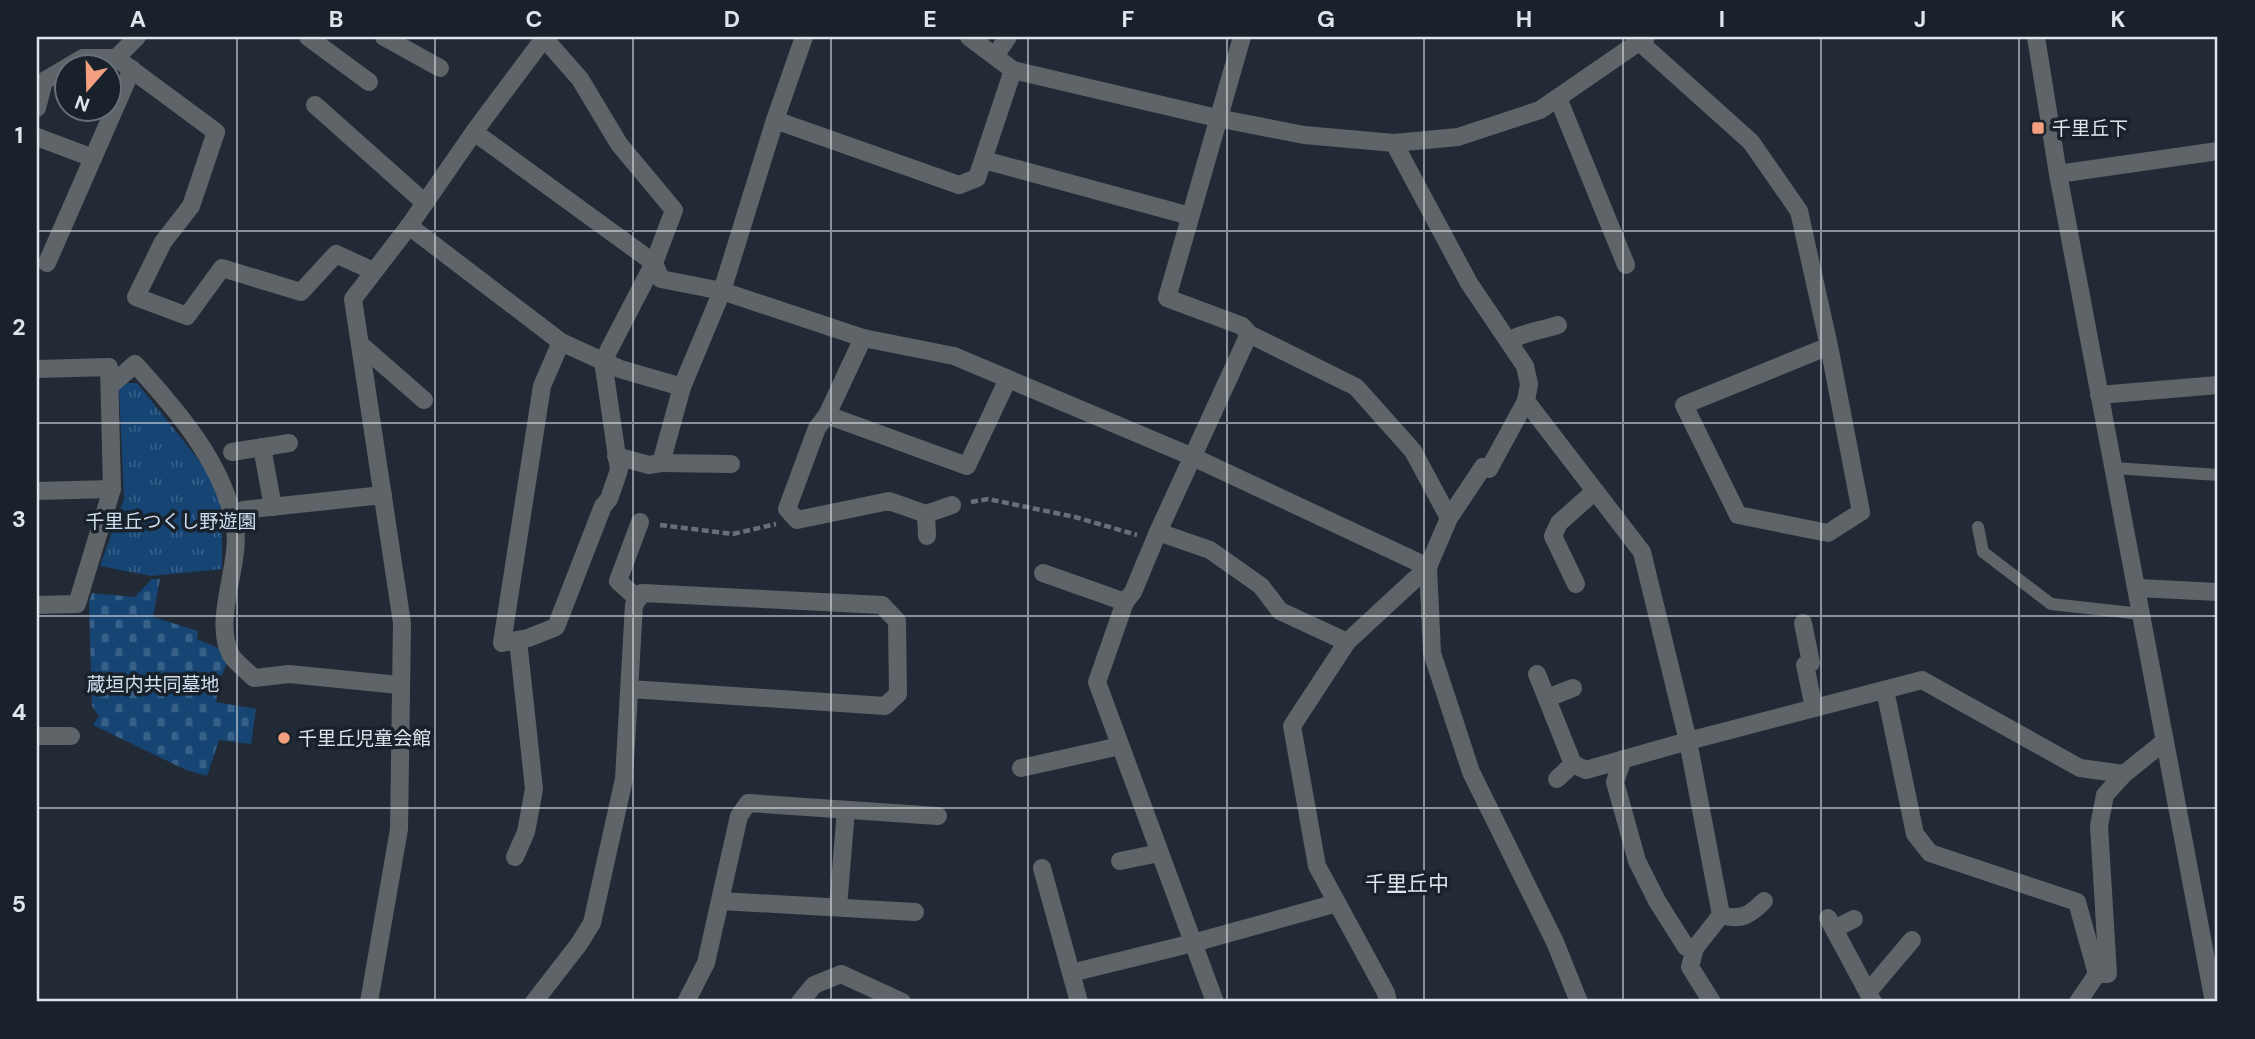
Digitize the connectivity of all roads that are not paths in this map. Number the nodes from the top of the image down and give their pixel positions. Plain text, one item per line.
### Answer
1 (138, 37) edge
2 (308, 37) edge
3 (384, 37) edge
4 (544, 37) edge
5 (804, 37) edge
6 (969, 37) edge
7 (1008, 37) edge
8 (1242, 37) edge
9 (2036, 37) edge
10 (1640, 38) edge
11 (122, 52) edge
12 (995, 56) junction
13 (122, 62) edge
14 (440, 68) dead end
15 (132, 69) junction
16 (1013, 69) junction
17 (52, 76) edge
18 (369, 82) dead end
19 (1558, 98) junction
20 (315, 105) dead end
21 (37, 108) edge
22 (1217, 118) junction
23 (775, 120) junction
24 (474, 132) junction
25 (37, 137) edge
26 (1394, 143) junction
27 (2218, 152) edge
28 (93, 158) junction
29 (984, 160) junction
30 (2058, 174) junction
31 (425, 202) junction
32 (1190, 216) junction
33 (409, 226) junction
34 (47, 263) dead end
35 (654, 263) junction
36 (1626, 265) dead end
37 (373, 271) junction
38 (722, 291) junction
39 (1559, 325) dead end
40 (1249, 334) junction
41 (863, 338) junction
42 (1510, 341) junction
43 (561, 342) junction
44 (361, 345) junction
45 (1829, 346) junction
46 (603, 361) junction
47 (37, 369) edge
48 (1008, 379) junction
49 (2218, 385) edge
50 (110, 386) junction
51 (682, 387) junction
52 (2099, 396) junction
53 (424, 400) dead end
54 (1526, 401) junction
55 (827, 415) junction
56 (289, 443) dead end
57 (262, 447) junction
58 (232, 452) dead end
59 (616, 456) junction
60 (1193, 457) junction
61 (661, 463) junction
62 (731, 464) dead end
63 (2114, 468) junction
64 (2218, 475) edge
65 (112, 489) junction
66 (37, 491) edge
67 (1595, 491) junction
68 (383, 495) junction
69 (952, 505) road end
70 (273, 507) junction
71 (243, 510) dead end
72 (926, 514) junction
73 (1448, 518) junction
74 (640, 522) road end
75 (1978, 527) dead end
76 (1157, 532) junction
77 (927, 536) dead end
78 (1428, 567) junction
79 (1043, 573) dead end
80 (1576, 584) dead end
81 (2137, 588) junction
82 (2218, 592) edge
83 (638, 599) junction
84 (1125, 602) junction
85 (37, 605) edge
86 (2143, 614) junction
87 (1803, 623) dead end
88 (518, 640) junction
89 (1347, 642) junction
90 (1537, 674) dead end
91 (399, 685) junction
92 (630, 688) junction
93 (1573, 688) dead end
94 (1885, 690) junction
95 (1547, 698) junction
96 (1814, 708) junction
97 (37, 736) edge
98 (71, 736) dead end
99 (1688, 741) junction
100 (2165, 741) junction
101 (1120, 746) junction
102 (1623, 760) junction
103 (1573, 764) junction
104 (1021, 768) dead end
105 (2124, 774) junction
106 (1557, 779) dead end
107 (846, 810) junction
108 (938, 816) dead end
109 (1159, 853) junction
110 (515, 856) dead end
111 (1120, 862) dead end
112 (1042, 868) dead end
113 (721, 901) junction
114 (1764, 901) dead end
115 (1337, 903) junction
116 (838, 908) junction
117 (915, 912) dead end
118 (1721, 915) junction
119 (1854, 919) dead end
120 (1912, 940) dead end
121 (1193, 943) junction
122 (1695, 948) junction
123 (1071, 973) junction
124 (2097, 974) junction
125 (1870, 997) edge
126 (369, 1002) edge
127 (534, 1002) edge
128 (686, 1002) edge
129 (800, 1002) edge
130 (902, 1002) edge
131 (1079, 1002) edge
132 (1215, 1002) edge
133 (1388, 1002) edge
134 (1579, 1002) edge
135 (1712, 1002) edge
136 (2078, 1002) edge
137 (2214, 1002) edge

1 - 11 street
2 - 18 street
3 - 14 street
4 - 24 street
4 - 35 street
5 - 23 street
6 - 12 street
7 - 12 street
8 - 22 street
9 - 30 street
10 - 19 street
10 - 45 street
12 - 16 street
13 - 15 street
15 - 28 street
15 - 37 street
16 - 22 street
16 - 29 street
17 - 21 street
19 - 26 street
19 - 36 street
20 - 31 street
22 - 26 street
22 - 32 street
23 - 29 street
23 - 38 street
24 - 31 street
24 - 35 street
25 - 28 street
26 - 42 street
27 - 30 street
28 - 34 street
29 - 32 street
30 - 52 street
31 - 33 street
32 - 40 street
33 - 37 street
33 - 43 street
35 - 38 street
35 - 46 street
37 - 44 street
38 - 41 street
38 - 51 street
39 - 42 street
40 - 60 street
40 - 73 street
41 - 48 street
41 - 55 street
42 - 54 street
43 - 46 street
43 - 88 street
44 - 53 street
44 - 68 street
45 - 45 street
46 - 51 street
46 - 59 street
47 - 50 street
48 - 55 street
48 - 60 street
49 - 52 street
50 - 65 street
50 - 91 street
51 - 61 street
52 - 63 street
54 - 67 street
54 - 73 street
55 - 72 street
56 - 57 street
57 - 58 street
57 - 70 street
59 - 61 street
59 - 88 street
60 - 76 street
60 - 78 street
61 - 62 street
63 - 64 lane
63 - 81 street
65 - 66 street
65 - 85 street
67 - 80 street
67 - 99 street
68 - 70 street
68 - 91 street
69 - 72 street
70 - 71 street
72 - 77 street
73 - 78 street
74 - 83 street
75 - 86 lane
76 - 84 street
76 - 89 street
78 - 89 street
78 - 134 street
79 - 84 street
81 - 82 street
81 - 86 street
83 - 92 street
83 - 92 street
84 - 101 street
86 - 100 street
87 - 96 street
88 - 110 street
89 - 115 street
90 - 95 street
91 - 126 street
92 - 127 street
93 - 95 street
94 - 96 street
94 - 105 street
94 - 124 street
95 - 103 street
96 - 99 street
97 - 98 street
99 - 102 street
99 - 118 street
100 - 105 street
100 - 137 street
101 - 104 street
101 - 109 street
102 - 103 street
102 - 122 street
103 - 106 street
105 - 124 street
107 - 108 street
107 - 113 street
107 - 116 street
109 - 111 street
109 - 121 street
112 - 123 street
113 - 116 street
113 - 128 street
114 - 118 street
115 - 121 street
115 - 133 street
116 - 117 street
118 - 122 street
119 - 125 street
120 - 125 street
121 - 123 street
121 - 132 street
122 - 135 street
123 - 131 street
124 - 136 street
129 - 130 street

